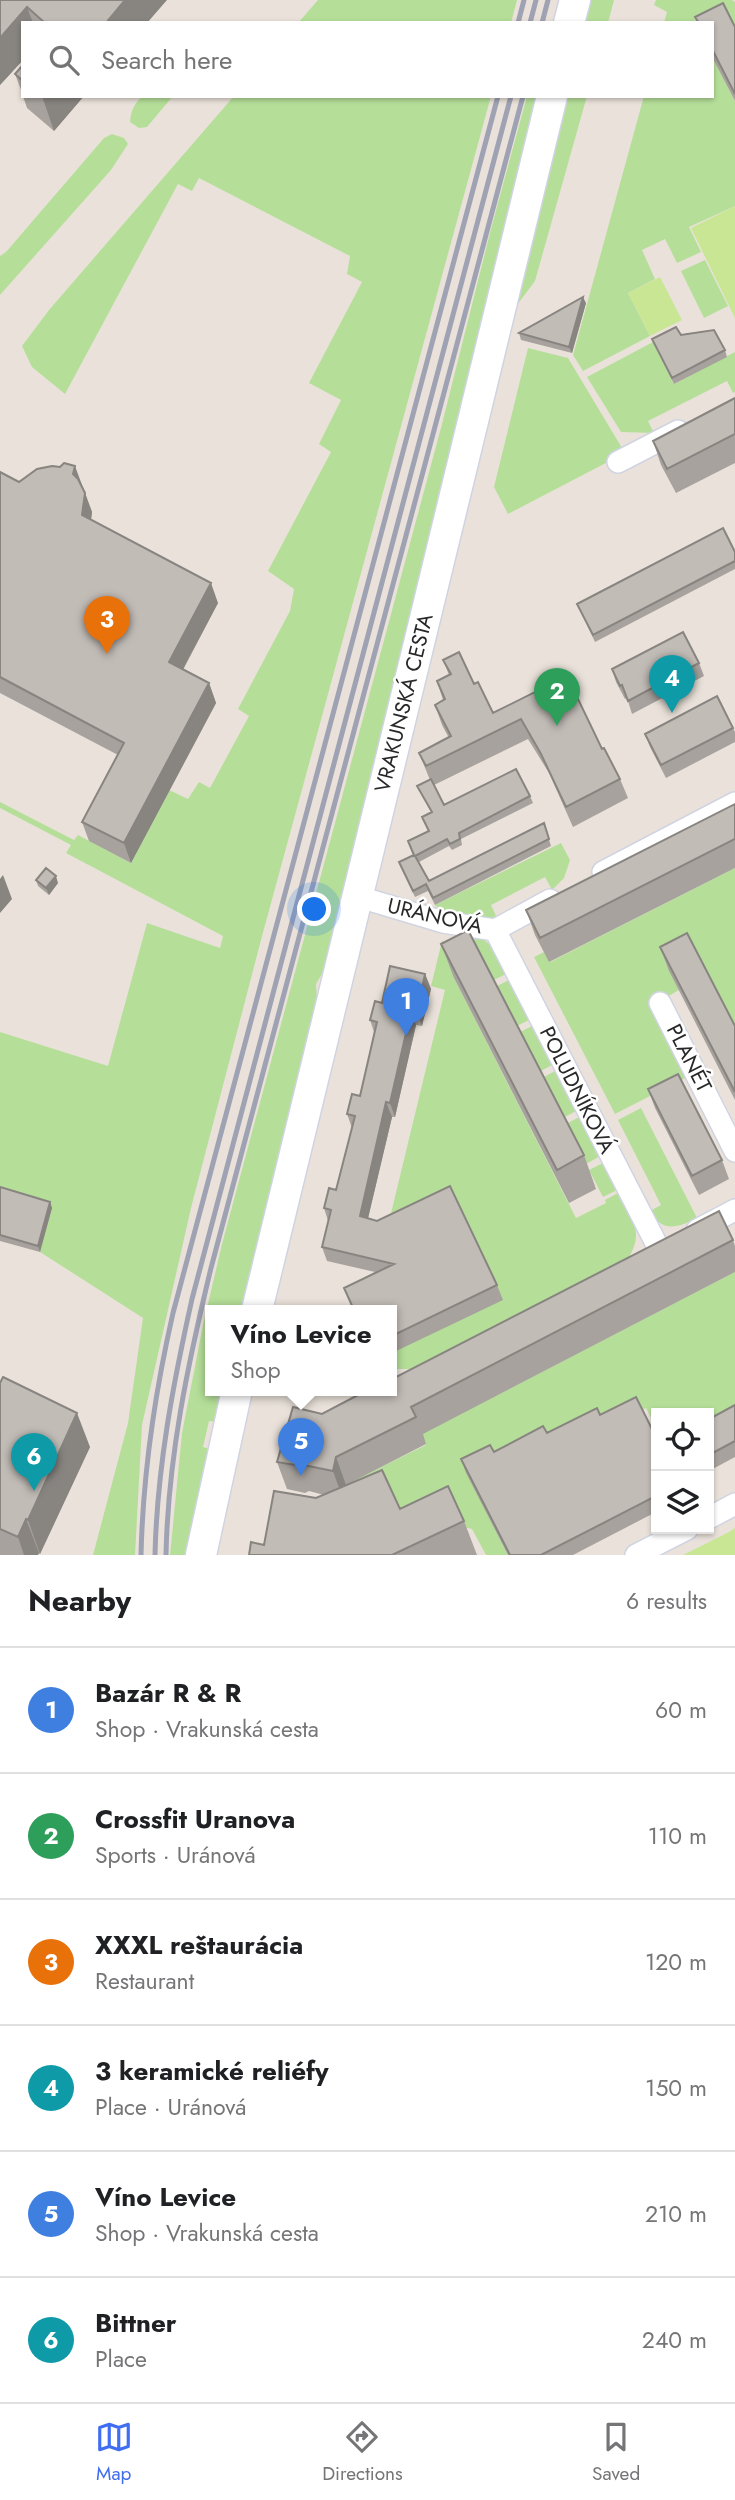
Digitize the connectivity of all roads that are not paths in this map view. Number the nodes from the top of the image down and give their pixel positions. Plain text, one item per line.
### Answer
1 (575, 0) edge
2 (570, 21) edge
3 (551, 98) edge
4 (695, 422) edge
5 (618, 462) dead end
6 (735, 803) edge
7 (586, 881) edge
8 (567, 891) edge
9 (356, 897) junction
10 (495, 930) junction
11 (660, 1003) dead end
12 (735, 1152) edge
13 (735, 1210) edge
14 (659, 1249) junction
15 (640, 1259) edge
16 (258, 1305) edge
17 (236, 1396) edge
18 (735, 1504) edge
19 (714, 1515) edge
20 (677, 1534) edge
21 (201, 1555) edge
22 (636, 1555) edge

1 - 2 main road
3 - 9 main road, VRAKUNSKÁ CESTA
4 - 5 street
6 - 7 street
8 - 10 street, URÁNOVÁ
9 - 10 street, URÁNOVÁ
9 - 16 main road, VRAKUNSKÁ CESTA
10 - 14 street, POLUDNÍKOVÁ
11 - 12 street, PLANÉT
13 - 14 street
14 - 15 street
17 - 21 main road
18 - 19 street
20 - 22 street

